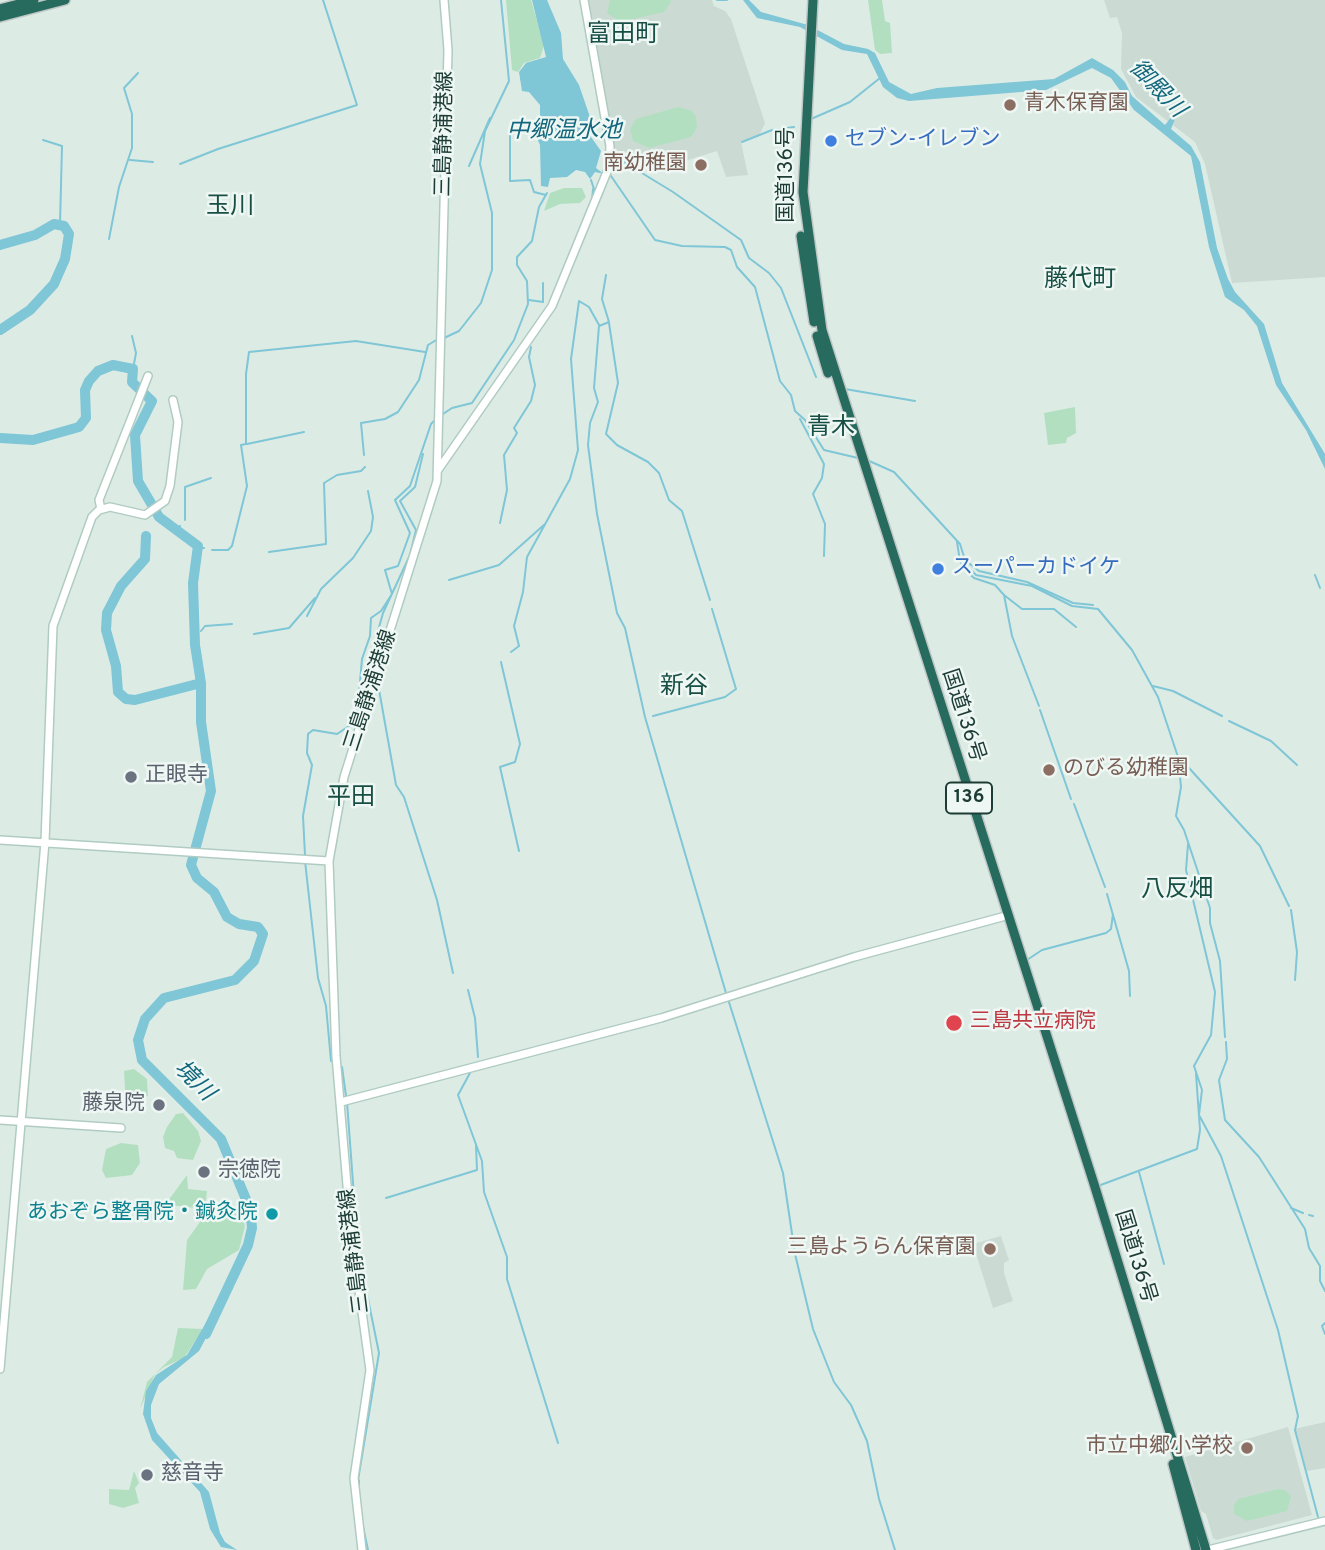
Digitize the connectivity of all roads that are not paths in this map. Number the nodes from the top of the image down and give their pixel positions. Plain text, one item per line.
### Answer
1 (34, 0) edge
2 (65, 0) edge
3 (444, 0) edge
4 (584, 0) edge
5 (807, 0) edge
6 (813, 0) edge
7 (23, 5) edge
8 (0, 9) edge
9 (0, 17) edge
10 (808, 28) junction
11 (146, 380) dead end
12 (173, 400) dead end
13 (438, 470) junction
14 (101, 509) junction
15 (0, 839) edge
16 (45, 842) junction
17 (329, 861) junction
18 (1002, 917) junction
19 (345, 1101) junction
20 (0, 1120) edge
21 (20, 1121) junction
22 (121, 1128) dead end
23 (0, 1369) edge
24 (1325, 1521) edge
25 (362, 1550) edge
26 (1196, 1550) edge
27 (1207, 1550) edge

1 - 7 highway
2 - 7 highway
3 - 13 street, 三島静浦港線
4 - 13 street
5 - 10 highway, 国道136号 / 136
6 - 10 highway, 国道136号 / 136
7 - 8 highway
7 - 9 highway
10 - 18 highway, 国道136号 / 136
10 - 27 highway, 国道136号 / 136
11 - 14 street
12 - 14 street
13 - 17 street, 三島静浦港線
14 - 16 street
15 - 16 street
16 - 17 street
16 - 21 street
17 - 19 street, 三島静浦港線
18 - 19 street
18 - 26 highway, 国道136号 / 136
19 - 25 street, 三島静浦港線
20 - 21 street
21 - 22 street
21 - 23 street
24 - 27 street

